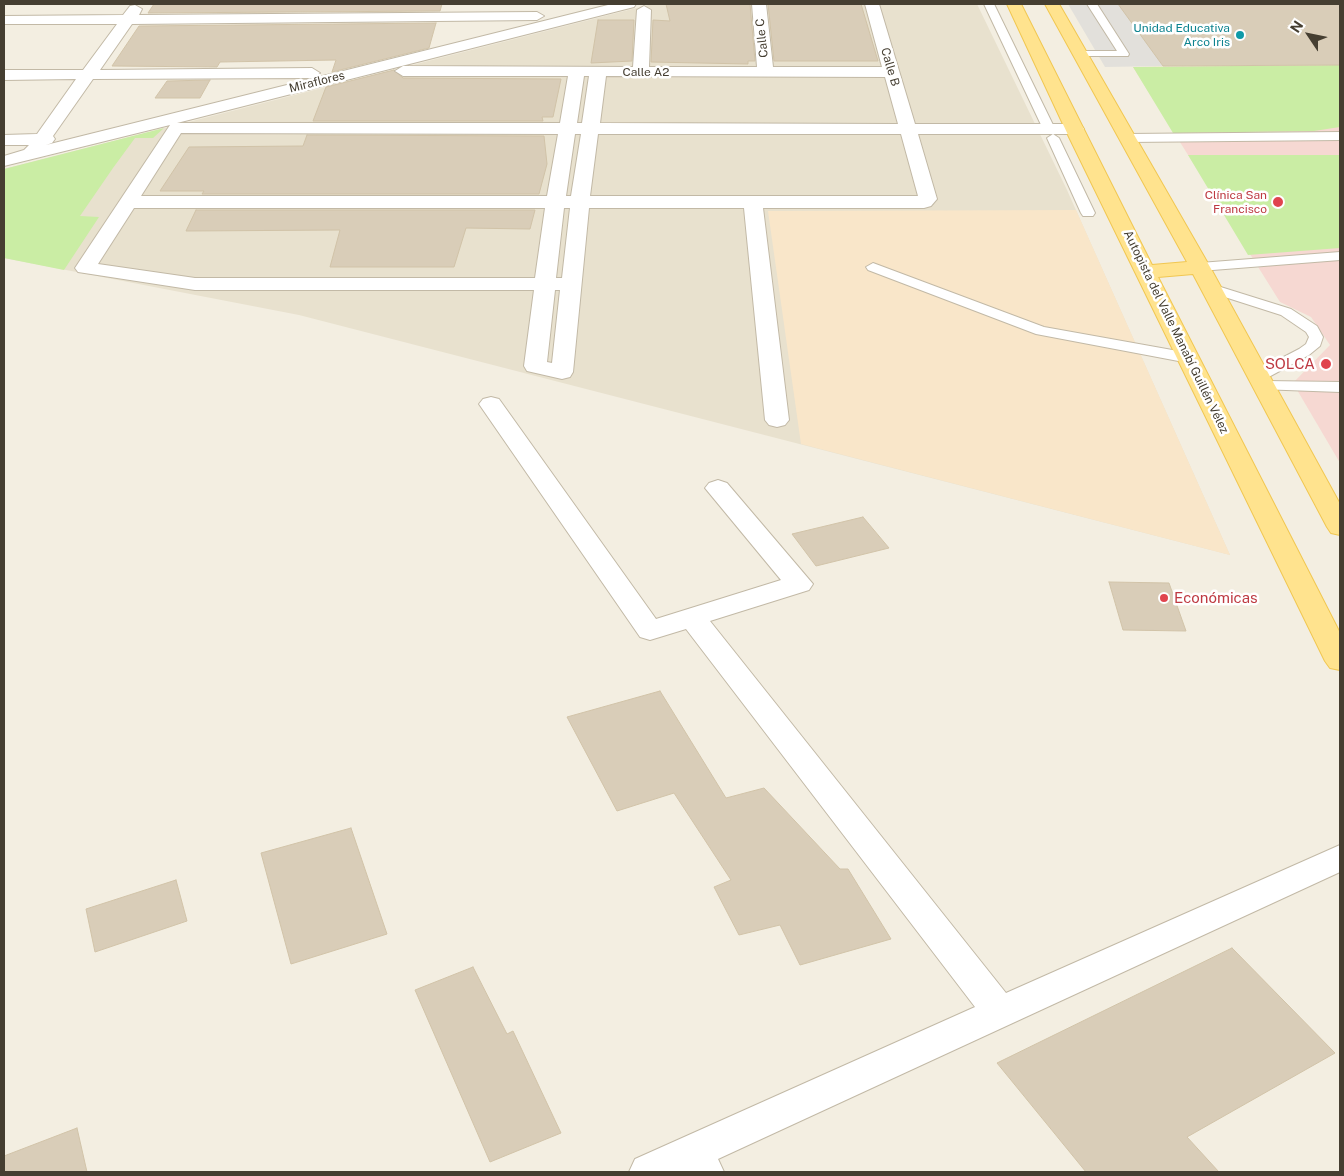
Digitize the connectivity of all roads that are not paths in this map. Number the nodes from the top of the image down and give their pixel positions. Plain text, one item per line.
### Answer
1 (138, 4) edge
2 (759, 4) edge
3 (872, 4) edge
4 (1052, 4) edge
5 (1092, 4) edge
6 (637, 7) edge
7 (580, 16) junction
8 (128, 19) junction
9 (4, 20) edge
10 (1017, 28) edge
11 (1009, 46) junction
12 (1080, 54) junction
13 (400, 71) dead end
14 (1021, 71) junction
15 (577, 72) junction
16 (598, 72) junction
17 (641, 72) junction
18 (766, 72) junction
19 (892, 72) junction
20 (356, 73) junction
21 (87, 74) junction
22 (4, 75) edge
23 (1030, 90) junction
24 (1040, 110) junction
25 (566, 133) junction
26 (590, 133) junction
27 (1051, 133) junction
28 (910, 134) junction
29 (1340, 136) edge
30 (90, 138) junction
31 (42, 139) junction
32 (4, 140) edge
33 (1131, 144) junction
34 (1340, 148) edge
35 (1085, 150) junction
36 (31, 154) junction
37 (4, 161) edge
38 (1065, 163) junction
39 (1076, 187) junction
40 (127, 202) junction
41 (580, 202) junction
42 (555, 203) junction
43 (753, 203) junction
44 (1114, 207) junction
45 (1087, 210) joint
46 (1340, 256) edge
47 (873, 267) dead end
48 (1200, 267) junction
49 (1146, 272) junction
50 (544, 284) junction
51 (571, 284) junction
52 (1211, 288) junction
53 (1189, 358) junction
54 (1262, 381) junction
55 (1340, 387) edge
56 (491, 404) dead end
57 (777, 420) dead end
58 (718, 488) dead end
59 (1340, 527) edge
60 (693, 619) junction
61 (1340, 661) edge
62 (1340, 858) edge
63 (999, 1012) junction
64 (698, 1162) edge
65 (649, 1172) edge

1 - 8 street
2 - 18 street, Calle C
3 - 19 street, Calle B
4 - 12 main road
5 - 12 lane
6 - 7 street, Miraflores
6 - 17 street
7 - 8 street
7 - 20 street, Miraflores
8 - 9 street
8 - 21 street
10 - 11 lane
10 - 11 lane
10 - 14 lane
10 - 23 lane
10 - 35 main road, Autopista del Valle Manabí Guillén Vélez
11 - 14 lane
12 - 33 main road
13 - 15 street, Calle A2
14 - 23 lane
15 - 16 street, Calle A2
15 - 25 street
16 - 17 street, Calle A2
16 - 26 street
17 - 18 street, Calle A2
18 - 19 street, Calle A2
19 - 28 street, Calle B
20 - 21 street
20 - 30 street, Miraflores
21 - 22 street
21 - 31 street
23 - 24 lane
24 - 27 lane
24 - 35 lane
25 - 26 street
25 - 40 street
25 - 42 street
26 - 28 street
26 - 41 street
27 - 28 street
27 - 35 street
27 - 38 lane
28 - 43 street, Calle B
29 - 33 lane
30 - 31 street
30 - 36 street, Miraflores
31 - 32 street
31 - 36 street
33 - 34 lane
33 - 48 main road
35 - 38 lane
35 - 39 lane
35 - 44 main road, Autopista del Valle Manabí Guillén Vélez
36 - 37 street, Miraflores
38 - 39 lane
39 - 45 lane
40 - 42 street
40 - 50 street
41 - 42 street
41 - 43 street
41 - 51 street
42 - 50 street
43 - 57 street
44 - 45 lane
44 - 49 main road, Autopista del Valle Manabí Guillén Vélez
46 - 48 lane
47 - 53 lane
48 - 49 main road
48 - 52 main road
49 - 53 main road, Autopista del Valle Manabí Guillén Vélez
50 - 51 street
50 - 51 street
52 - 54 main road
52 - 54 lane
53 - 61 main road, Autopista del Valle Manabí Guillén Vélez
54 - 55 lane
54 - 59 main road
56 - 60 street
58 - 60 street
60 - 63 street
62 - 63 street
63 - 64 street
64 - 65 street

